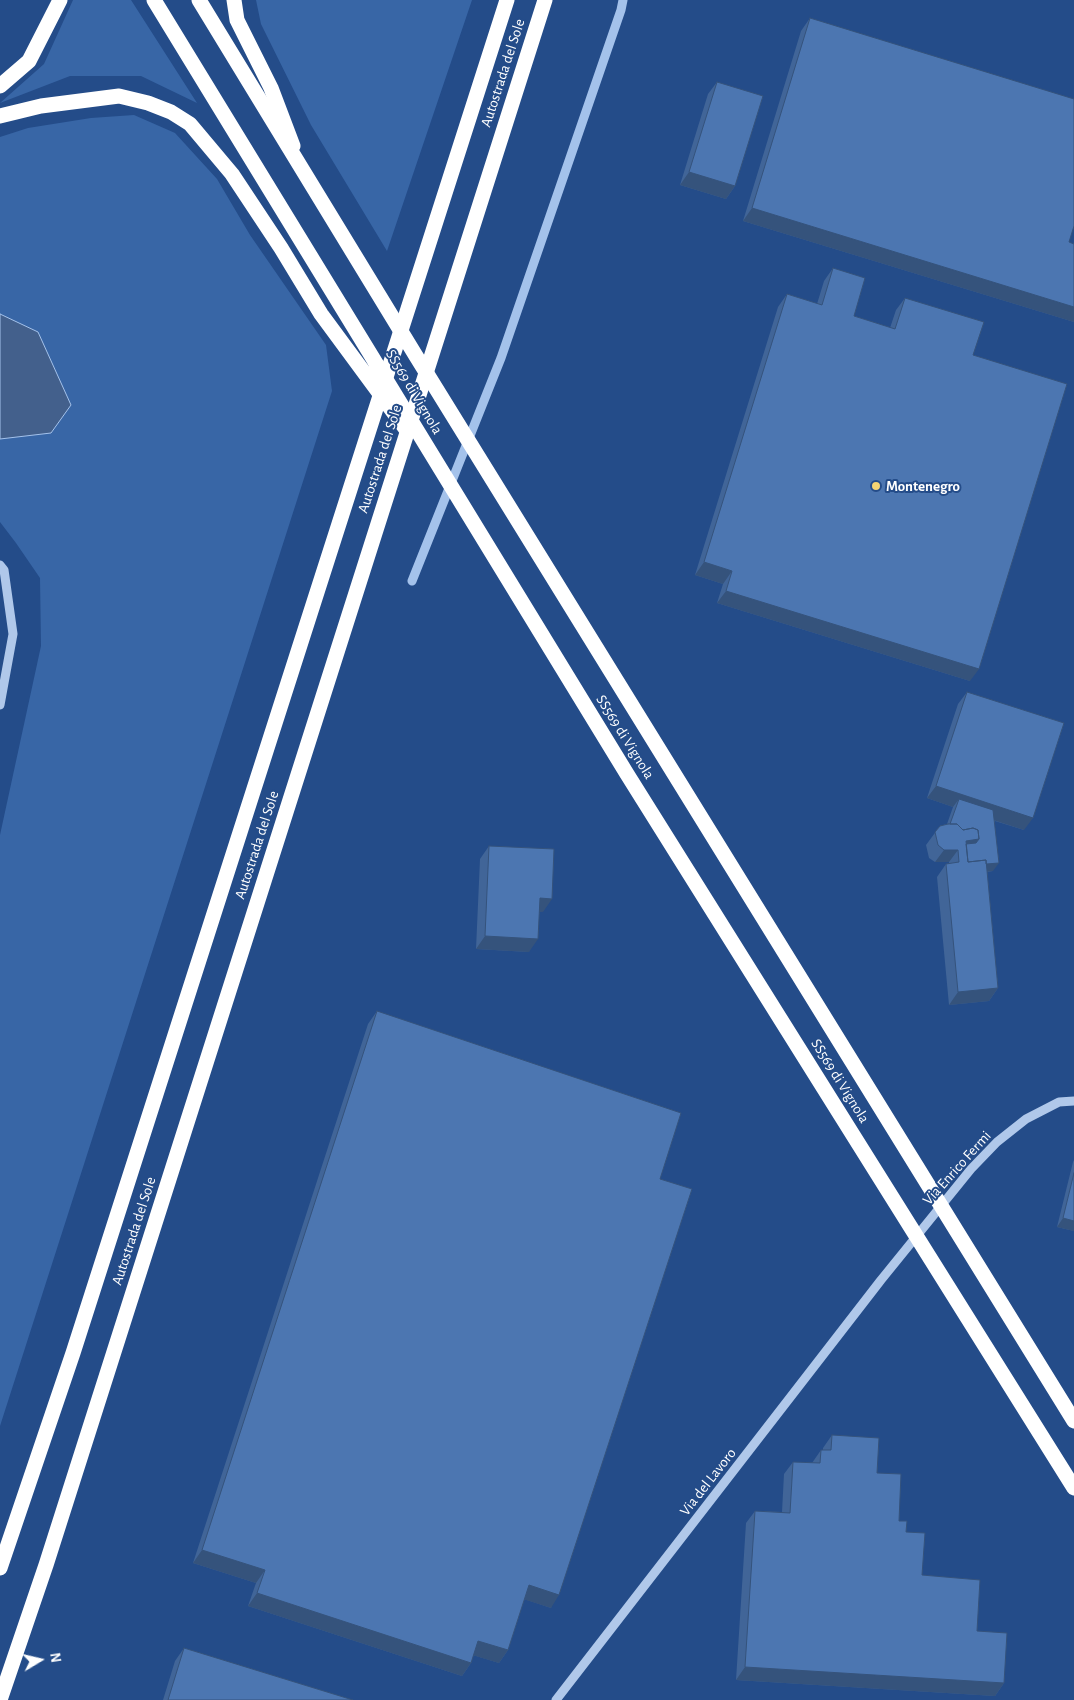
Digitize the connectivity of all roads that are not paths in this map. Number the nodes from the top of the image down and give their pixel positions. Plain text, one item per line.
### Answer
1 (60, 0) edge
2 (154, 0) edge
3 (198, 0) edge
4 (234, 0) edge
5 (507, 0) edge
6 (545, 0) edge
7 (0, 86) edge
8 (0, 116) edge
9 (300, 166) junction
10 (467, 511) junction
11 (0, 565) edge
12 (0, 705) edge
13 (1074, 1101) edge
14 (881, 1280) joint
15 (1074, 1422) edge
16 (1074, 1488) edge
17 (0, 1568) edge
18 (0, 1700) edge
19 (556, 1700) edge

1 - 7 highway
2 - 10 highway, SS569 di Vignola, bridge
3 - 9 highway, SS569 di Vignola, bridge
4 - 9 highway, bridge
5 - 17 highway, Autostrada del Sole
6 - 18 highway, Autostrada del Sole
8 - 10 highway, bridge
9 - 15 highway, SS569 di Vignola, bridge
10 - 16 highway, SS569 di Vignola, bridge
11 - 12 street
13 - 14 street, Via Enrico Fermi
14 - 19 street, Via del Lavoro

